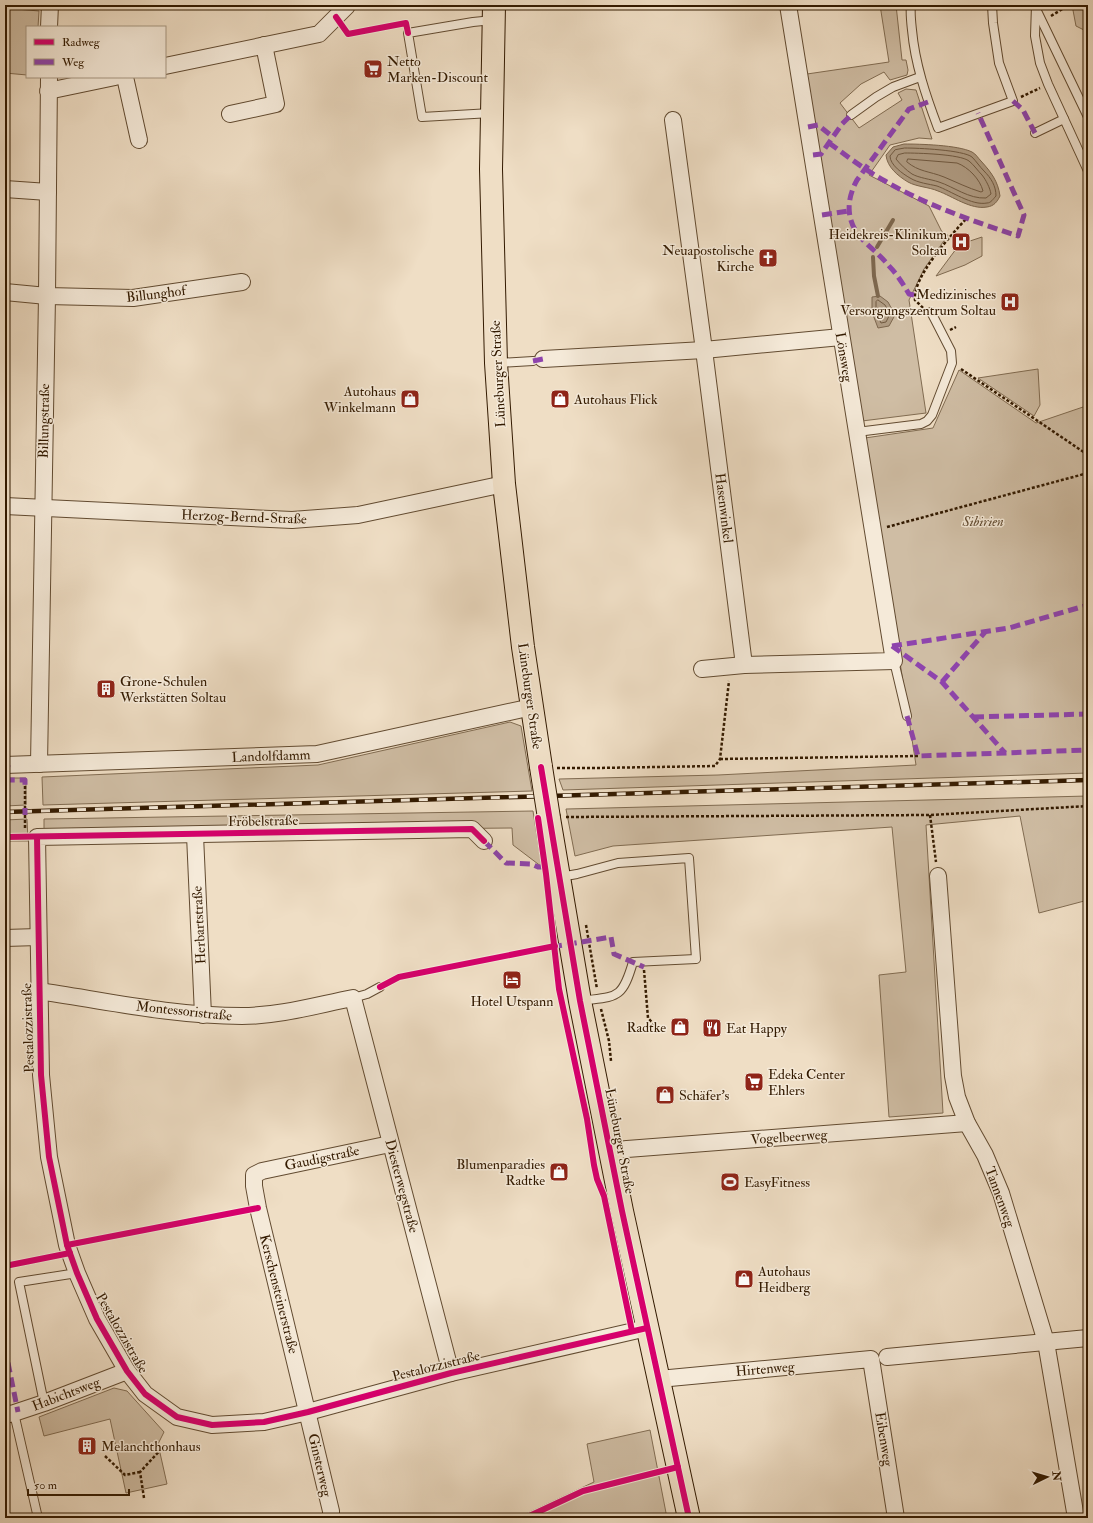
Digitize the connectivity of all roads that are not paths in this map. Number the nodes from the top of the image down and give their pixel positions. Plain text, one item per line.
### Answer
1 (50, 5) edge
2 (788, 5) edge
3 (911, 5) edge
4 (992, 5) edge
5 (347, 6) edge
6 (1036, 6) edge
7 (494, 13) edge
8 (49, 26) edge
9 (264, 45) junction
10 (166, 66) edge
11 (106, 78) edge
12 (125, 78) edge
13 (920, 78) junction
14 (49, 84) edge
15 (492, 113) junction
16 (230, 114) dead end
17 (851, 115) dead end
18 (1088, 117) edge
19 (1064, 119) junction
20 (673, 120) dead end
21 (1035, 133) dead end
22 (139, 140) dead end
23 (1088, 171) edge
24 (5, 189) edge
25 (48, 192) junction
26 (242, 282) dead end
27 (5, 292) edge
28 (47, 296) junction
29 (931, 312) road end
30 (841, 337) junction
31 (704, 350) junction
32 (538, 360) joint
33 (496, 363) junction
34 (857, 432) junction
35 (504, 484) junction
36 (5, 506) edge
37 (43, 508) junction
38 (894, 661) junction
39 (738, 666) junction
40 (702, 669) dead end
41 (532, 707) junction
42 (908, 716) dead end
43 (39, 764) junction
44 (5, 765) edge
45 (31, 835) joint
46 (195, 835) junction
47 (484, 841) dead end
48 (938, 876) road end
49 (560, 878) junction
50 (38, 937) junction
51 (5, 938) edge
52 (380, 987) dead end
53 (39, 991) junction
54 (353, 998) junction
55 (580, 1001) junction
56 (204, 1015) junction
57 (967, 1123) junction
58 (390, 1144) junction
59 (610, 1152) junction
60 (254, 1175) joint
61 (77, 1273) junction
62 (647, 1328) junction
63 (1088, 1338) edge
64 (1046, 1342) junction
65 (887, 1357) dead end
66 (871, 1359) joint
67 (127, 1371) junction
68 (451, 1373) junction
69 (659, 1379) junction
70 (44, 1403) junction
71 (308, 1412) junction
72 (10, 1414) edge
73 (38, 1518) edge
74 (331, 1518) edge
75 (689, 1518) edge
76 (896, 1518) edge
77 (1076, 1518) edge

1 - 8 street
2 - 30 street, Lönsweg
3 - 13 lane
4 - 13 lane
5 - 9 street
6 - 18 lane
6 - 19 lane
7 - 15 main road, Lüneburger Straße
7 - 15 lane
9 - 10 street
9 - 16 street
11 - 14 street
12 - 22 street
13 - 17 lane
14 - 25 street, Billungstraße
15 - 33 main road, Lüneburger Straße
19 - 21 lane
19 - 23 lane
20 - 31 street, Hasenwinkel
24 - 25 street
25 - 28 street, Billungstraße
26 - 28 street, Billunghof
27 - 28 street, Billunghof
28 - 37 street, Billungstraße
29 - 34 lane
30 - 31 street
30 - 34 street, Lönsweg
31 - 32 street
31 - 39 street, Hasenwinkel
32 - 33 lane
33 - 35 main road, Lüneburger Straße
34 - 38 street, Lönsweg
35 - 37 street, Herzog-Bernd-Straße
35 - 41 main road, Lüneburger Straße
36 - 37 street, Herzog-Bernd-Straße
37 - 43 street, Billungstraße
38 - 39 street
38 - 42 lane
39 - 40 street
41 - 43 street, Landolfdamm
41 - 49 main road, Lüneburger Straße, bridge
43 - 44 street, Landolfdamm
45 - 46 street, Fröbelstraße
45 - 50 street, Pestalozzistraße
46 - 47 street, Fröbelstraße
46 - 56 street, Herbartstraße
48 - 57 street, Tannenweg
49 - 55 main road, Lüneburger Straße
49 - 55 lane
50 - 51 street
50 - 53 street, Pestalozzistraße
52 - 54 lane
53 - 56 street, Montessoristraße
53 - 61 street, Pestalozzistraße
54 - 56 street, Montessoristraße
54 - 58 street, Diesterwegstraße
55 - 59 main road, Lüneburger Straße
57 - 59 street, Vogelbeerweg
57 - 64 street, Tannenweg
58 - 60 street, Gaudigstraße
58 - 68 street, Diesterwegstraße
59 - 62 main road, Lüneburger Straße
60 - 71 street, Kerschensteinerstraße
61 - 67 street, Pestalozzistraße
61 - 70 lane
62 - 68 street, Pestalozzistraße
62 - 69 main road, Lüneburger Straße
63 - 64 street
64 - 65 street
64 - 77 street, Tannenweg
66 - 69 street, Hirtenweg
66 - 76 street, Eibenweg
67 - 70 street, Habichtsweg
67 - 71 street, Pestalozzistraße
68 - 71 street, Pestalozzistraße
69 - 75 main road, Lüneburger Straße
70 - 72 street, Habichtsweg
71 - 74 street, Ginsterweg
72 - 73 lane

